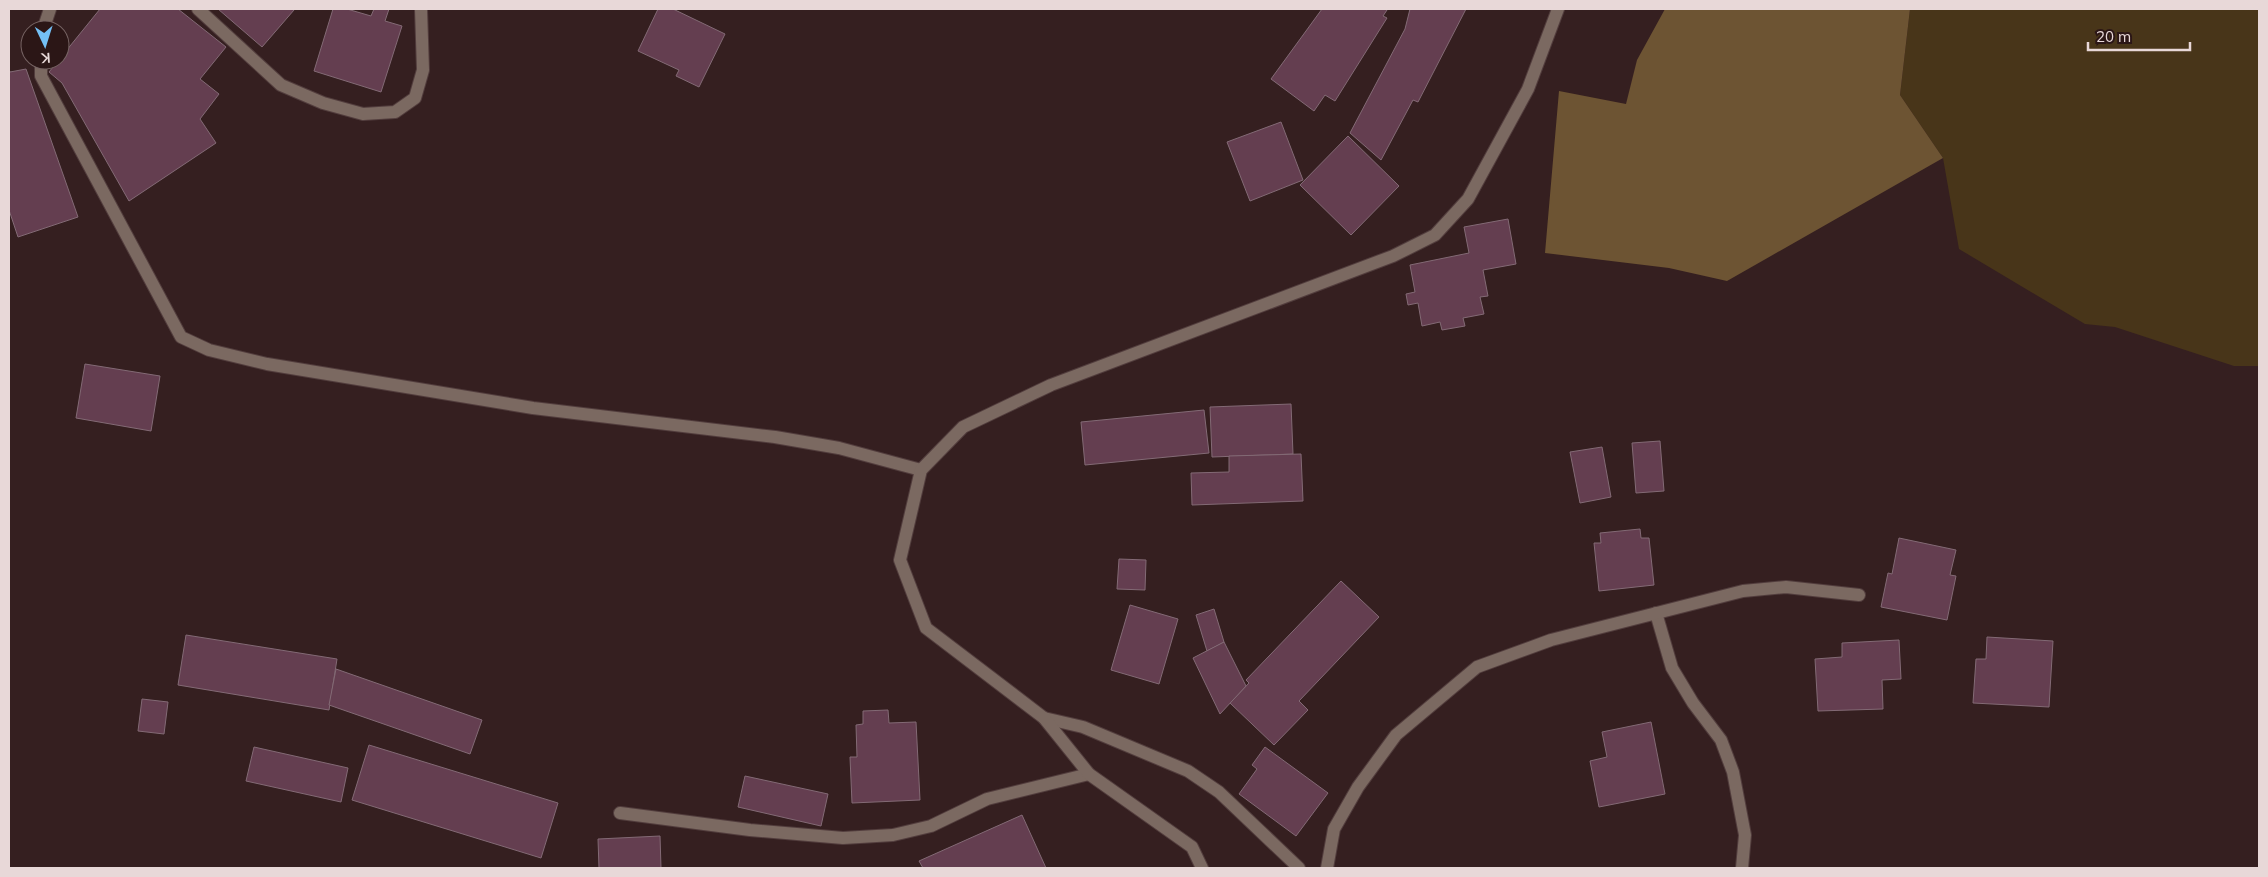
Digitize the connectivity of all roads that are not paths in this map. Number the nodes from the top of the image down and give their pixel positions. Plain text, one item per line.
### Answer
1 (198, 9) edge
2 (421, 9) edge
3 (1558, 9) edge
4 (41, 70) edge
5 (921, 470) junction
6 (1858, 595) dead end
7 (1656, 613) junction
8 (1044, 718) junction
9 (1089, 774) junction
10 (620, 813) dead end
11 (1202, 868) edge
12 (1299, 868) edge
13 (1328, 868) edge
14 (1742, 868) edge

1 - 2 street
3 - 5 street
4 - 5 street
5 - 8 street
6 - 7 street
7 - 13 street
7 - 14 street
8 - 9 street
8 - 12 street
9 - 10 street
9 - 11 street

